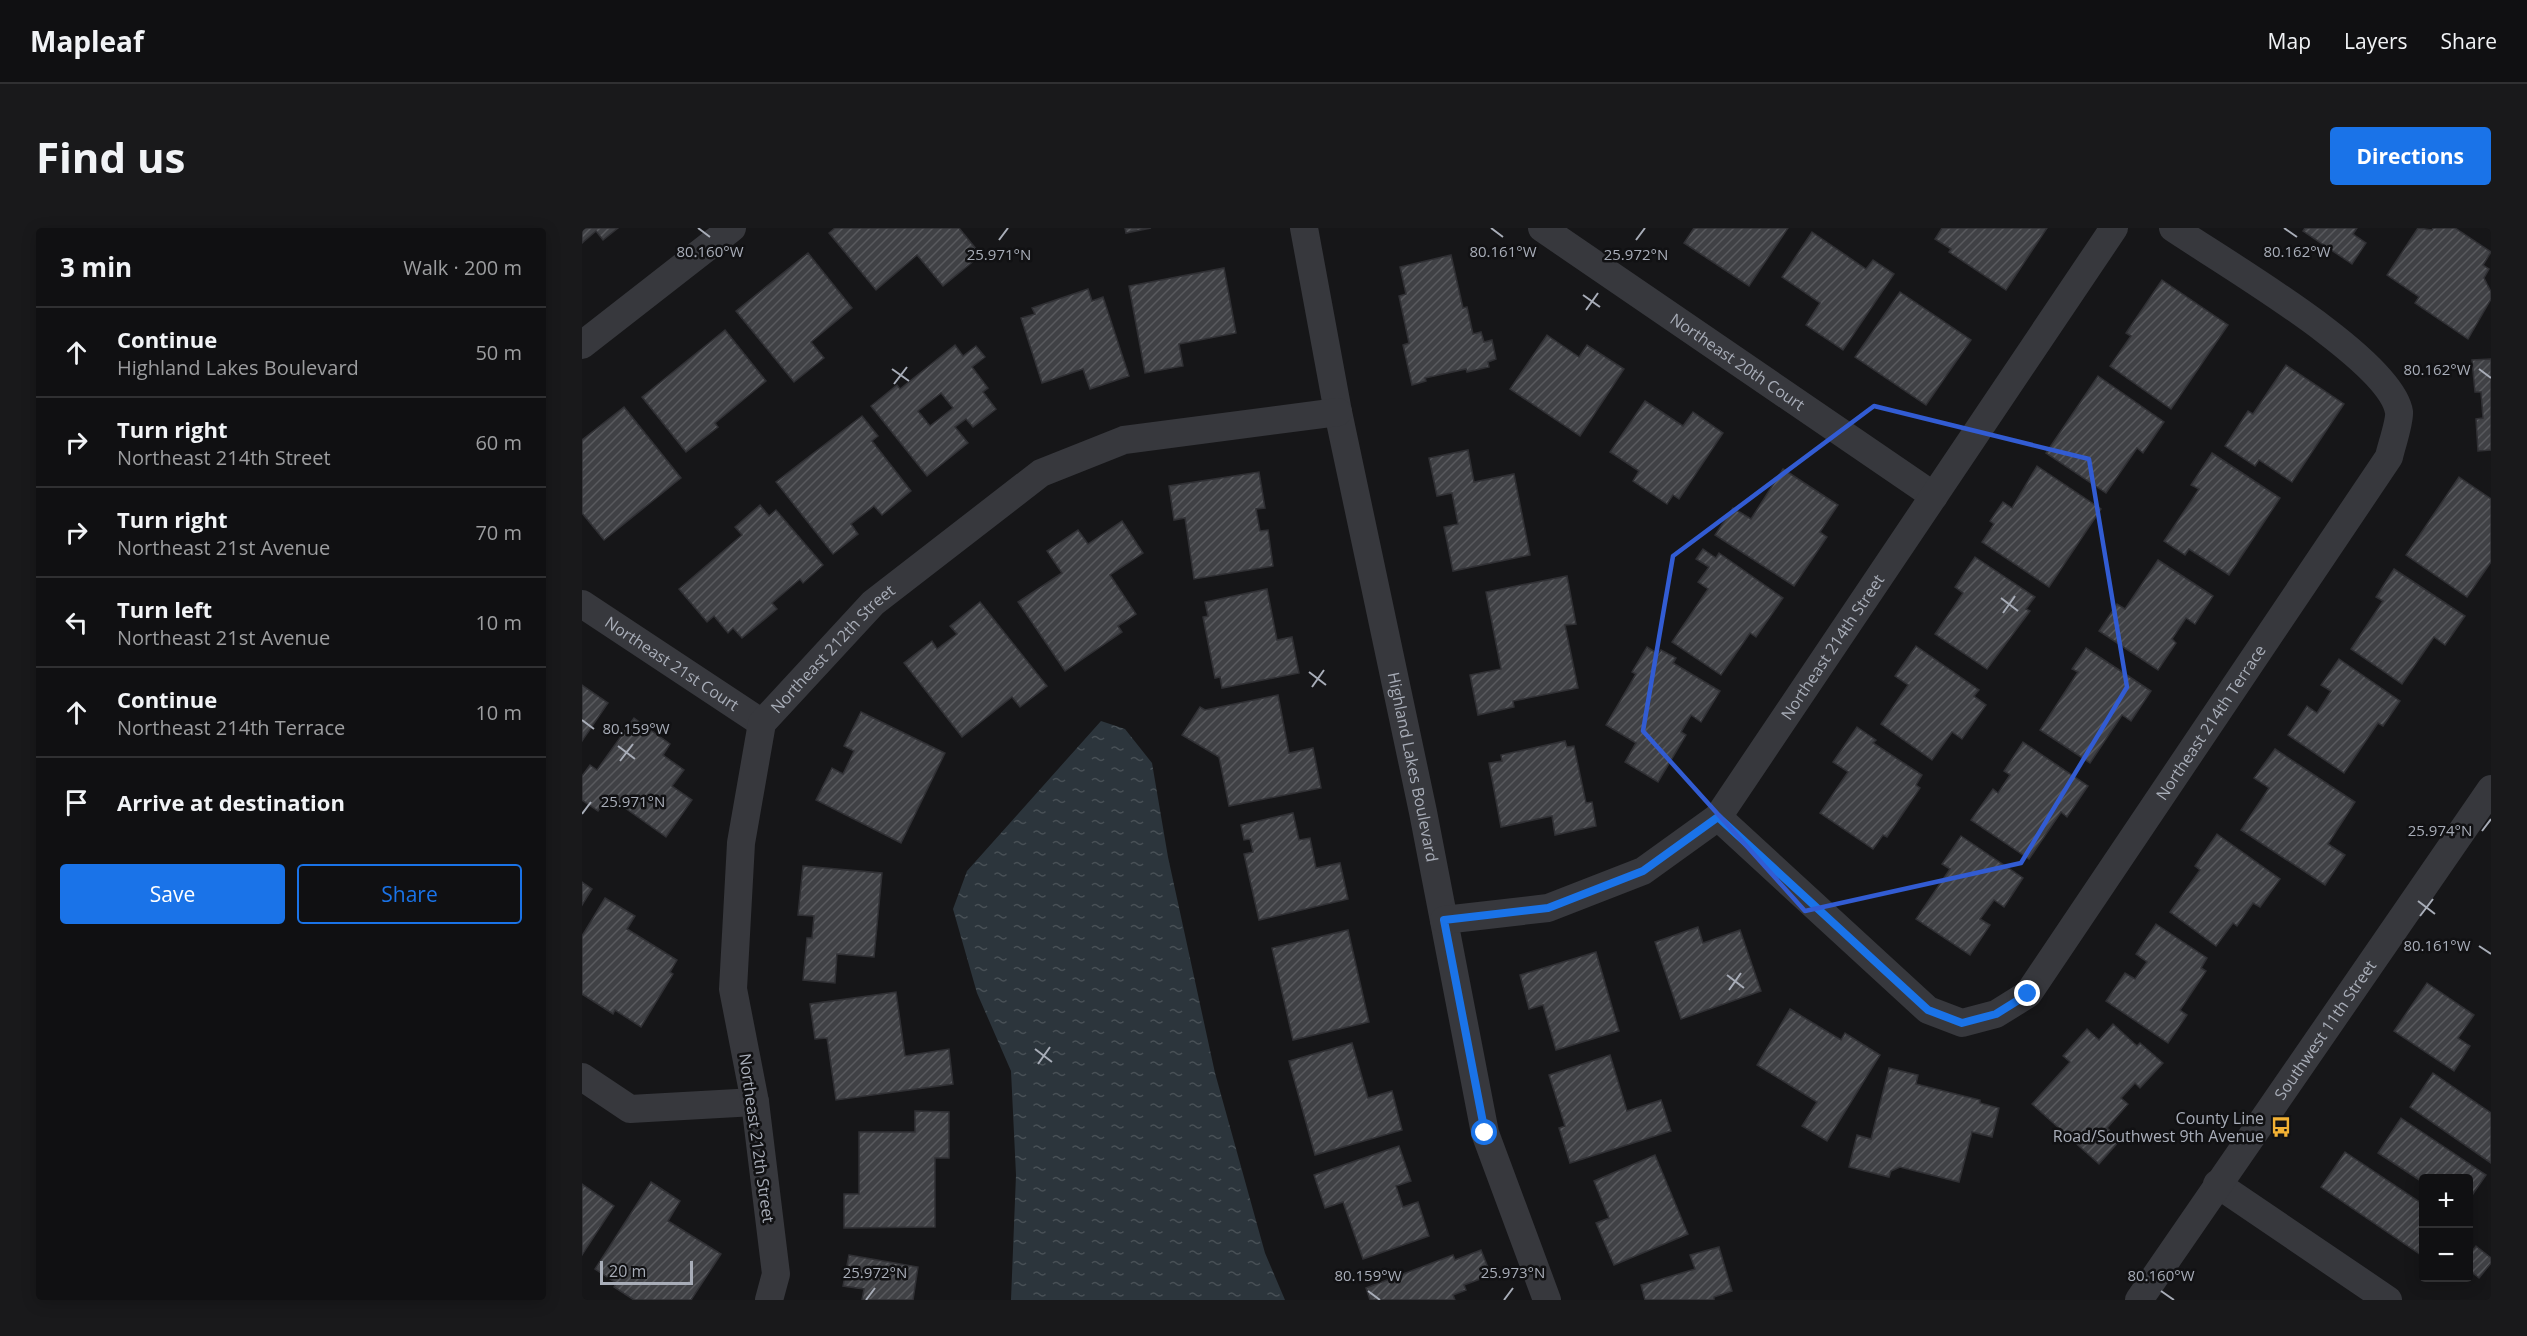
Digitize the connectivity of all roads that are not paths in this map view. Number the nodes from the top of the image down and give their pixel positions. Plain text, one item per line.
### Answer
1 (732, 228) edge
2 (1304, 228) edge
3 (1542, 228) edge
4 (2114, 228) edge
5 (2173, 228) edge
6 (582, 345) edge
7 (1338, 412) junction
8 (1934, 495) junction
9 (582, 604) edge
10 (762, 723) junction
11 (2491, 789) edge
12 (1718, 817) junction
13 (1444, 920) junction
14 (582, 1077) edge
15 (755, 1102) junction
16 (2217, 1184) junction
17 (769, 1300) edge
18 (1547, 1300) edge
19 (2139, 1300) edge
20 (2388, 1300) edge

1 - 6 street
2 - 7 street, Highland Lakes Boulevard
3 - 8 street, Northeast 20th Court
4 - 8 street, Northeast 214th Street
5 - 12 street, Northeast 214th Terrace
7 - 10 street, Northeast 212th Street
7 - 13 street, Highland Lakes Boulevard
8 - 12 street, Northeast 214th Street
9 - 10 street, Northeast 21st Court
10 - 15 street, Northeast 212th Street
11 - 16 street, Southwest 11th Street
12 - 13 street, Northeast 214th Street
13 - 18 street, Highland Lakes Boulevard
14 - 15 street
15 - 17 street, Northeast 212th Street
16 - 19 street, Southwest 11th Street
16 - 20 street

